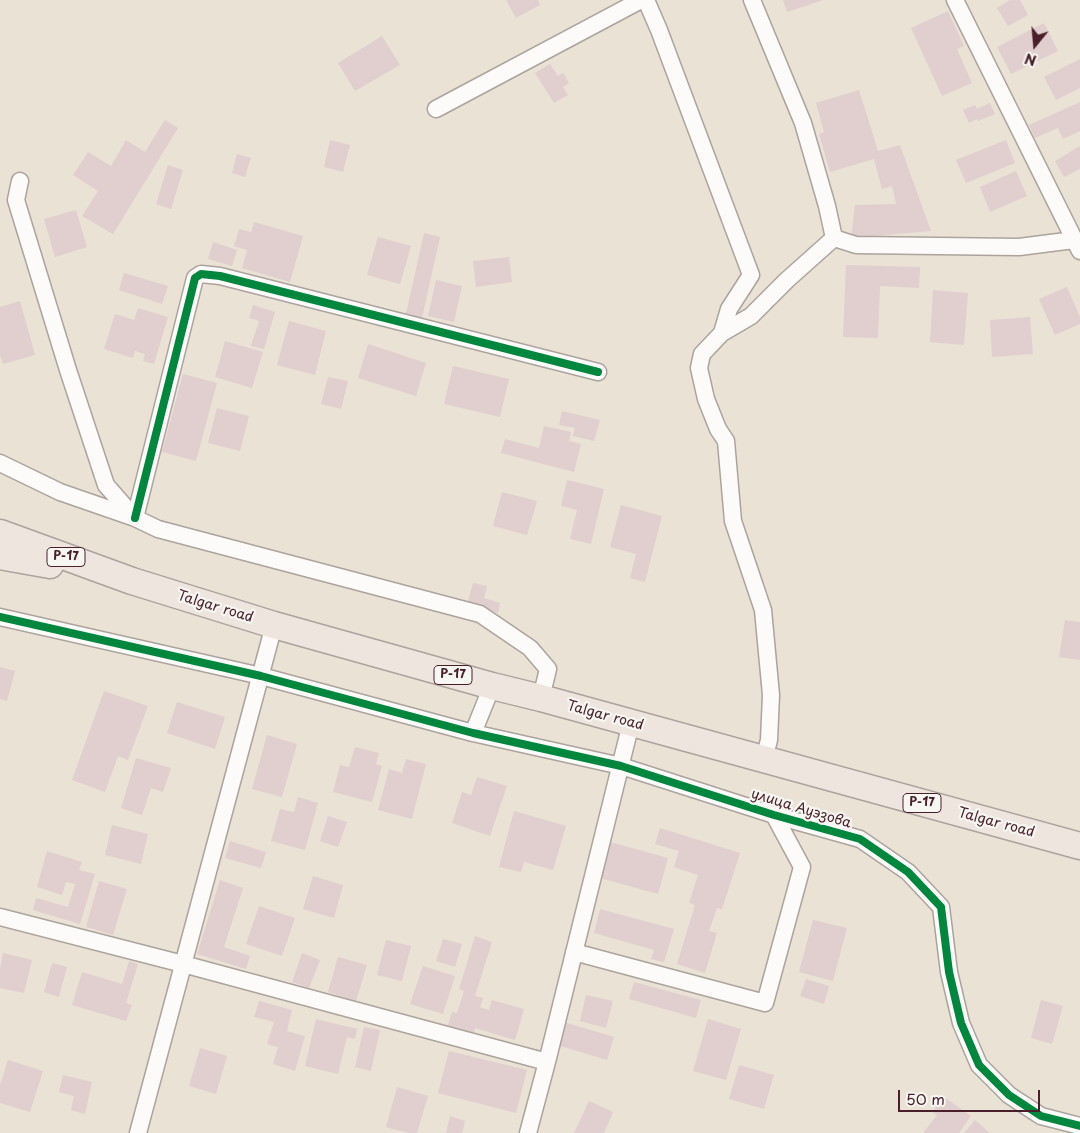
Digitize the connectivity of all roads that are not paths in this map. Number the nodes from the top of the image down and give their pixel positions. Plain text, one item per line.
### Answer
1 (641, 0) edge
2 (646, 0) edge
3 (752, 0) edge
4 (955, 0) edge
5 (436, 109) dead end
6 (20, 181) dead end
7 (834, 238) junction
8 (1077, 246) edge
9 (722, 333) junction
10 (598, 372) dead end
11 (0, 463) edge
12 (135, 518) junction
13 (0, 533) edge
14 (0, 556) edge
15 (132, 581) junction
16 (0, 616) edge
17 (274, 625) junction
18 (261, 676) junction
19 (492, 686) junction
20 (541, 698) junction
21 (631, 723) junction
22 (473, 733) junction
23 (764, 759) junction
24 (621, 766) junction
25 (774, 815) junction
26 (1080, 846) edge
27 (0, 917) edge
28 (574, 952) junction
29 (183, 964) junction
30 (547, 1062) junction
31 (1080, 1126) edge
32 (138, 1133) edge
33 (528, 1133) edge

1 - 5 street
2 - 9 street
3 - 7 street
4 - 8 street
6 - 12 street
7 - 8 street
7 - 9 street
9 - 23 street
10 - 12 street
11 - 12 street
12 - 20 street
13 - 15 main road, Talgar road / P-17
14 - 15 main road, Talgar road / P-17
15 - 17 main road, Talgar road / P-17
16 - 18 street, улица Ауэзова
17 - 18 street
17 - 19 main road, Talgar road / P-17
18 - 22 street, улица Ауэзова
18 - 29 street
19 - 20 main road, Talgar road / P-17
19 - 22 street
20 - 21 main road, Talgar road / P-17
21 - 23 main road, Talgar road / P-17
21 - 24 street
22 - 24 street, улица Ауэзова
23 - 26 main road, Talgar road / P-17
24 - 25 street, улица Ауэзова
24 - 28 street
25 - 28 street
25 - 31 street, улица Ауэзова
27 - 29 street
28 - 30 street
29 - 30 street
29 - 32 street
30 - 33 street

